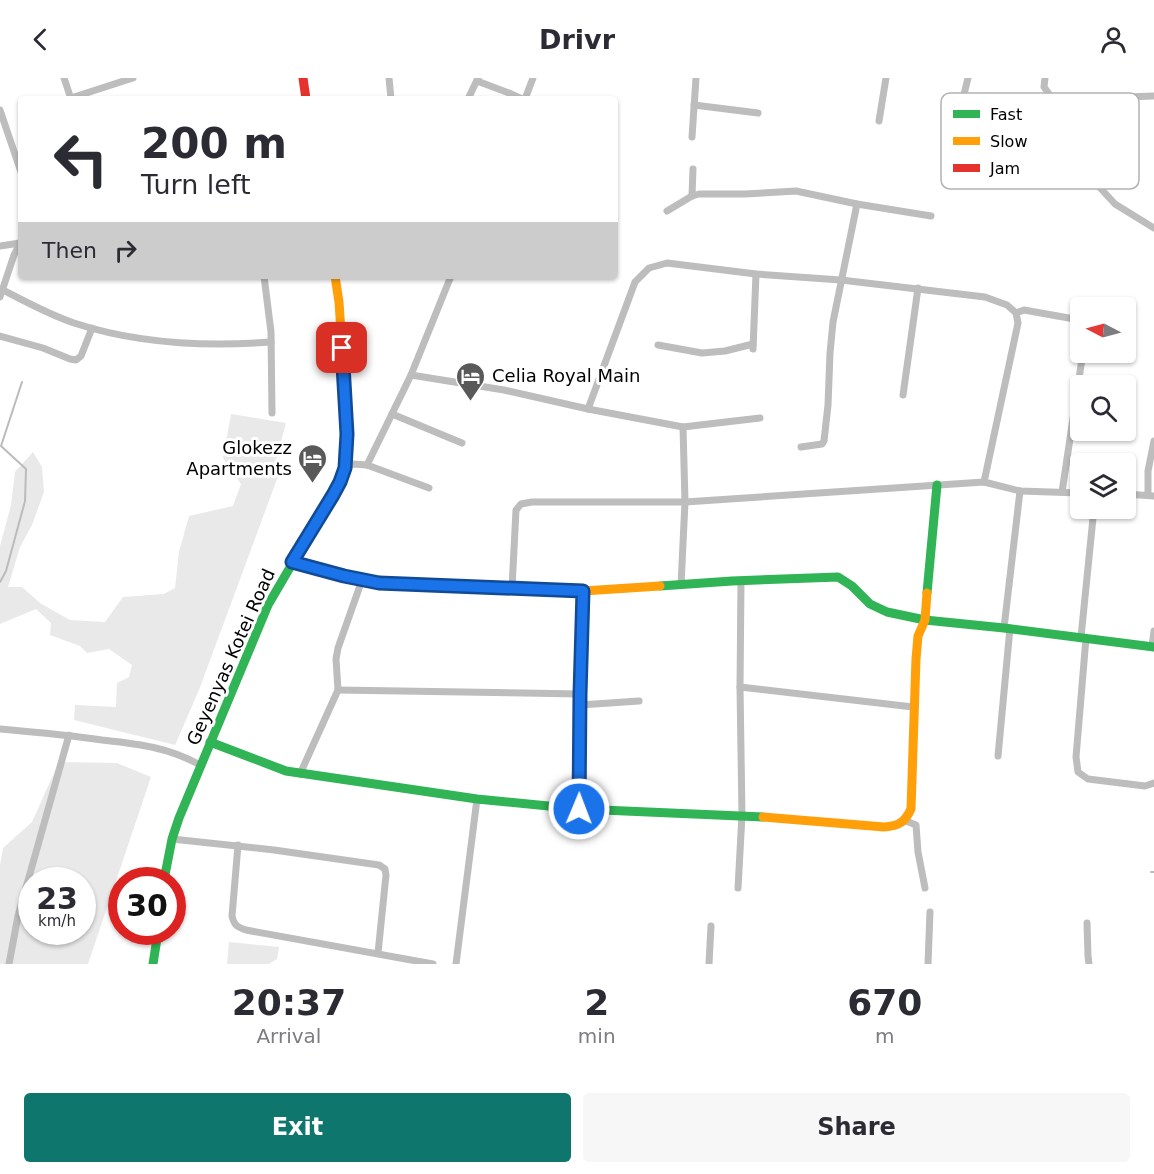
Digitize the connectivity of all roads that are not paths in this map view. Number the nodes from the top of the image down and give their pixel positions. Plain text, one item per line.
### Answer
1 (64, 78) edge
2 (133, 78) edge
3 (306, 78) edge
4 (389, 78) edge
5 (533, 78) edge
6 (696, 78) edge
7 (886, 78) edge
8 (968, 78) edge
9 (1045, 78) edge
10 (477, 80) edge
11 (966, 93) edge
12 (1048, 93) edge
13 (70, 96) edge
14 (80, 96) edge
15 (306, 96) edge
16 (391, 96) edge
17 (469, 96) edge
18 (516, 96) edge
19 (524, 96) edge
20 (1154, 96) edge
21 (1139, 97) edge
22 (694, 105) junction
23 (0, 110) edge
24 (758, 113) dead end
25 (879, 121) dead end
26 (692, 138) dead end
27 (18, 163) edge
28 (693, 169) dead end
29 (1100, 189) edge
30 (692, 196) junction
31 (857, 204) junction
32 (667, 211) dead end
33 (931, 216) dead end
34 (1154, 228) edge
35 (18, 242) edge
36 (0, 246) edge
37 (18, 247) edge
38 (756, 274) junction
39 (264, 279) edge
40 (335, 279) edge
41 (450, 279) edge
42 (841, 280) junction
43 (918, 288) junction
44 (2, 294) edge
45 (1016, 313) junction
46 (1070, 318) edge
47 (92, 328) junction
48 (0, 336) edge
49 (271, 342) junction
50 (658, 345) dead end
51 (1081, 363) edge
52 (411, 375) junction
53 (903, 395) dead end
54 (588, 410) junction
55 (272, 413) dead end
56 (392, 414) junction
57 (760, 418) dead end
58 (683, 427) junction
59 (1154, 441) edge
60 (462, 443) dead end
61 (801, 447) dead end
62 (367, 465) junction
63 (345, 468) junction
64 (984, 482) junction
65 (937, 485) junction
66 (429, 488) dead end
67 (1020, 491) junction
68 (1062, 492) junction
69 (1070, 492) edge
70 (1136, 495) edge
71 (1151, 496) edge
72 (686, 502) junction
73 (1093, 519) edge
74 (292, 562) junction
75 (362, 580) junction
76 (741, 580) junction
77 (681, 585) junction
78 (512, 588) junction
79 (583, 591) junction
80 (926, 620) junction
81 (1007, 628) junction
82 (1154, 632) edge
83 (1083, 637) junction
84 (1153, 647) edge
85 (740, 687) junction
86 (338, 690) junction
87 (580, 694) junction
88 (639, 701) dead end
89 (580, 705) junction
90 (913, 707) junction
91 (0, 729) edge
92 (69, 735) junction
93 (210, 742) junction
94 (998, 756) dead end
95 (200, 765) junction
96 (300, 774) junction
97 (1154, 783) edge
98 (477, 799) junction
99 (579, 809) junction
100 (742, 816) junction
101 (906, 821) junction
102 (172, 839) junction
103 (238, 845) junction
104 (167, 867) edge
105 (738, 888) dead end
106 (925, 888) dead end
107 (930, 912) dead end
108 (1087, 923) dead end
109 (711, 926) dead end
110 (156, 945) edge
111 (378, 953) junction
112 (9, 964) edge
113 (153, 964) edge
114 (433, 964) edge
115 (456, 964) edge
116 (709, 964) edge
117 (928, 964) edge
118 (1089, 964) edge

1 - 13 street
2 - 14 street
3 - 15 street
4 - 16 street
5 - 19 street
6 - 22 street
7 - 25 street
8 - 11 street
9 - 12 street
10 - 17 street
10 - 18 street
20 - 21 street
22 - 24 street
22 - 26 street
23 - 27 street
28 - 30 street
29 - 34 street
30 - 31 street
30 - 32 street
31 - 33 street
31 - 42 street
35 - 36 street
37 - 44 street
38 - 42 street
38 - 50 street
38 - 54 street
39 - 49 street
40 - 63 street, Geyenyas Kotei Road
41 - 52 street
42 - 43 street
42 - 61 street
43 - 45 street
43 - 53 street
44 - 47 street
45 - 46 street
45 - 64 street
47 - 48 street
47 - 49 street
49 - 55 street
51 - 68 street
52 - 54 street
52 - 56 street
54 - 58 street
56 - 60 street
56 - 62 street
57 - 58 street
58 - 72 street
59 - 71 street
62 - 63 street
62 - 66 street
63 - 74 street, Geyenyas Kotei Road
64 - 65 street
64 - 67 street
65 - 72 street
65 - 80 street
67 - 68 street
67 - 81 street
68 - 69 street
70 - 71 street
72 - 77 street
72 - 78 street
73 - 83 street
74 - 75 street
74 - 93 street, Geyenyas Kotei Road
75 - 78 street
75 - 86 street
76 - 77 street
76 - 80 street
76 - 85 street
77 - 79 street
78 - 79 street
79 - 87 street
80 - 81 street
80 - 90 street
81 - 83 street
81 - 94 street
82 - 84 street
83 - 84 street
83 - 97 street
85 - 90 street
85 - 100 street
86 - 87 street
86 - 96 street
87 - 89 street
88 - 89 street
89 - 99 street
90 - 101 street
91 - 92 street
92 - 95 street
92 - 112 street
93 - 95 street, Geyenyas Kotei Road
93 - 96 street
95 - 102 street, Geyenyas Kotei Road
96 - 98 street
98 - 99 street
98 - 115 street
99 - 100 street
100 - 101 street
100 - 105 street
101 - 106 street
102 - 103 street
102 - 104 street, Geyenyas Kotei Road
103 - 111 street
103 - 111 street
107 - 117 street
108 - 118 street
109 - 116 street
110 - 113 street
111 - 114 street

